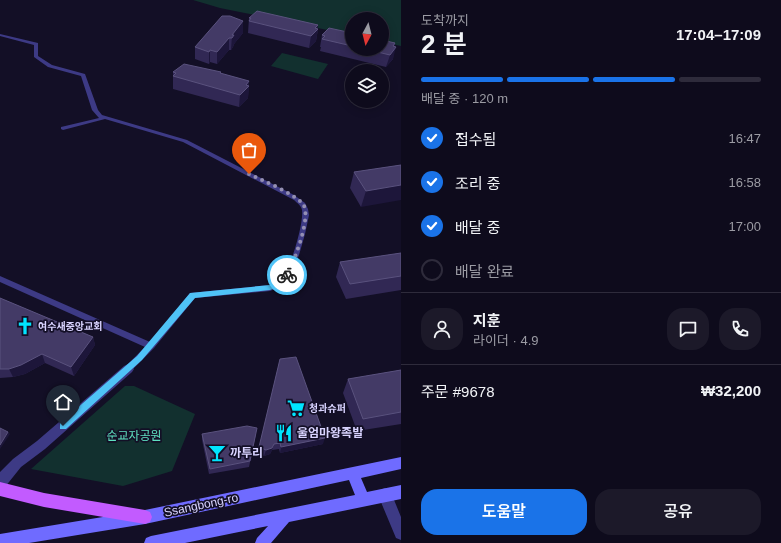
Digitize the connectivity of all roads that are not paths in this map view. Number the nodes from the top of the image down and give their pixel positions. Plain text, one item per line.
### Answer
1 (0, 35) edge
2 (104, 118) junction
3 (64, 128) dead end
4 (0, 279) edge
5 (151, 346) junction
6 (128, 369) joint
7 (401, 463) edge
8 (353, 472) junction
9 (0, 482) edge
10 (0, 489) edge
11 (401, 492) edge
12 (385, 496) junction
13 (364, 500) junction
14 (285, 516) junction
15 (145, 517) junction
16 (401, 533) edge
17 (0, 542) edge
18 (151, 543) edge
19 (262, 543) edge

1 - 2 lane
2 - 3 lane
2 - 5 lane
4 - 5 lane
5 - 6 lane
6 - 9 street
7 - 8 street, Ssangbong-ro
8 - 13 street
8 - 15 street, Ssangbong-ro
10 - 15 main road
11 - 12 street
12 - 13 street
12 - 16 street
13 - 14 street
14 - 18 street
14 - 19 street
15 - 17 street, Ssangbong-ro

